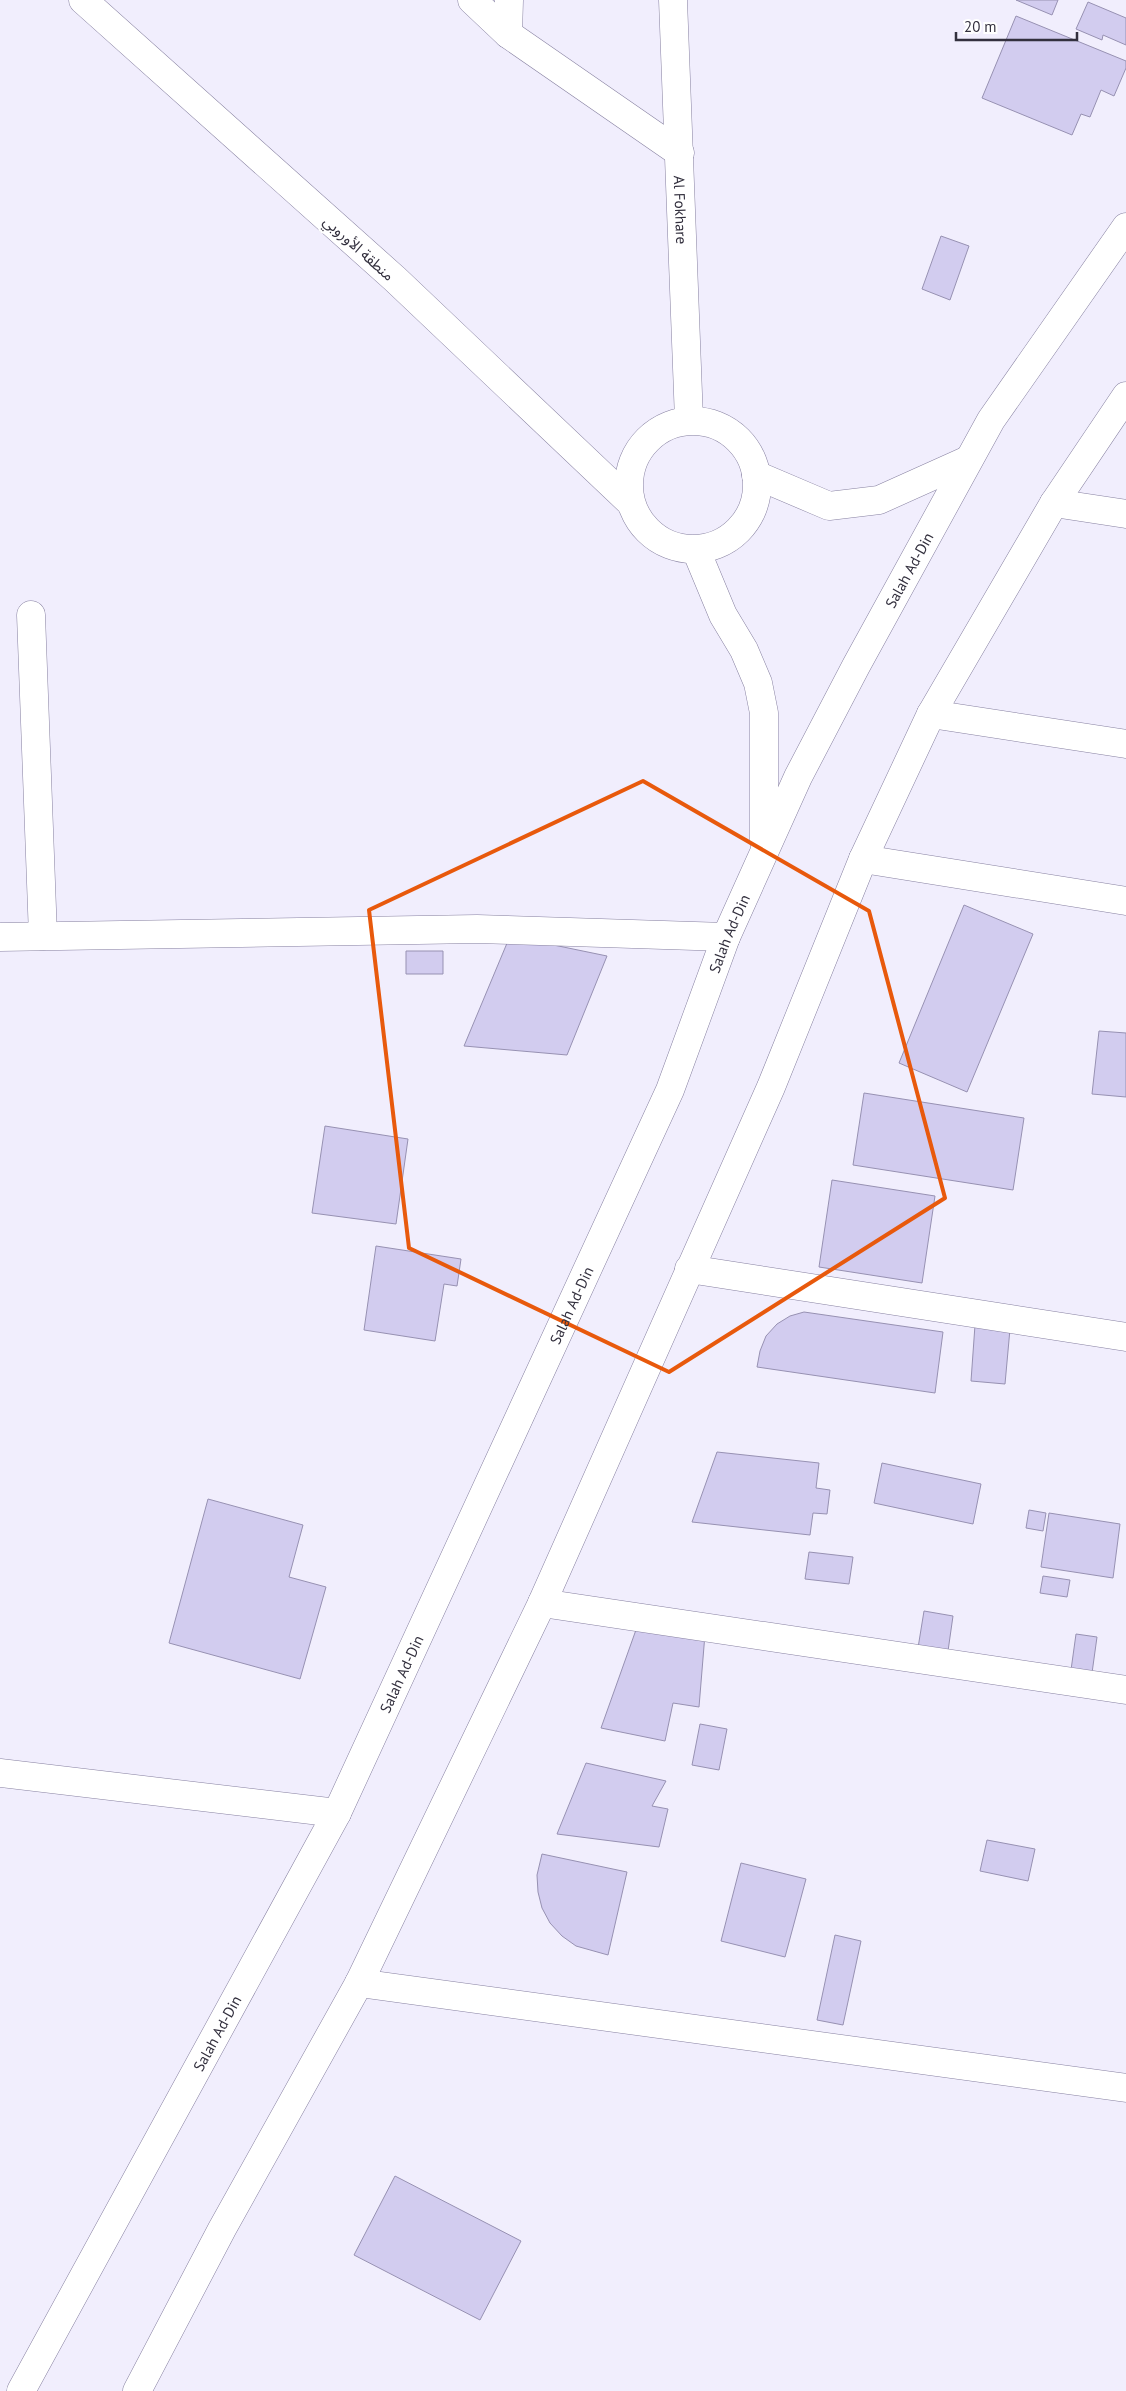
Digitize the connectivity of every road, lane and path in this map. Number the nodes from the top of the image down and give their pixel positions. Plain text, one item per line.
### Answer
1 (472, 0) edge
2 (509, 0) edge
3 (673, 0) edge
4 (93, 4) edge
5 (508, 34) junction
6 (680, 153) junction
7 (1126, 227) edge
8 (1126, 396) edge
9 (689, 420) junction
10 (968, 460) junction
11 (756, 475) junction
12 (630, 502) junction
13 (1054, 503) junction
14 (1125, 513) edge
15 (696, 550) junction
16 (31, 616) dead end
17 (931, 714) junction
18 (1126, 744) edge
19 (764, 851) junction
20 (863, 859) junction
21 (1126, 901) edge
22 (43, 936) junction
23 (0, 937) edge
24 (726, 937) junction
25 (689, 1269) junction
26 (1126, 1337) edge
27 (542, 1603) junction
28 (1126, 1690) edge
29 (0, 1773) edge
30 (337, 1813) junction
31 (359, 1983) junction
32 (1126, 2088) edge
33 (21, 2391) edge
34 (137, 2391) edge

1 - 5 main road
2 - 5 main road
3 - 6 main road, Al Fokhare
4 - 12 main road, منطقة الأوروبي
5 - 6 main road
6 - 9 main road, Al Fokhare
7 - 10 main road, Salah Ad-Din
8 - 13 main road
9 - 11 main road
9 - 12 main road
10 - 11 main road
10 - 19 main road, Salah Ad-Din
11 - 15 main road
12 - 15 main road
13 - 14 main road
13 - 17 main road
15 - 19 main road
16 - 22 main road
17 - 18 main road
17 - 20 main road
19 - 24 main road, Salah Ad-Din
20 - 21 main road
20 - 25 main road
22 - 23 main road
22 - 24 main road
24 - 30 main road, Salah Ad-Din
25 - 26 main road
25 - 27 main road
27 - 28 main road
27 - 31 main road
29 - 30 main road
30 - 33 main road, Salah Ad-Din
31 - 32 main road
31 - 34 main road

